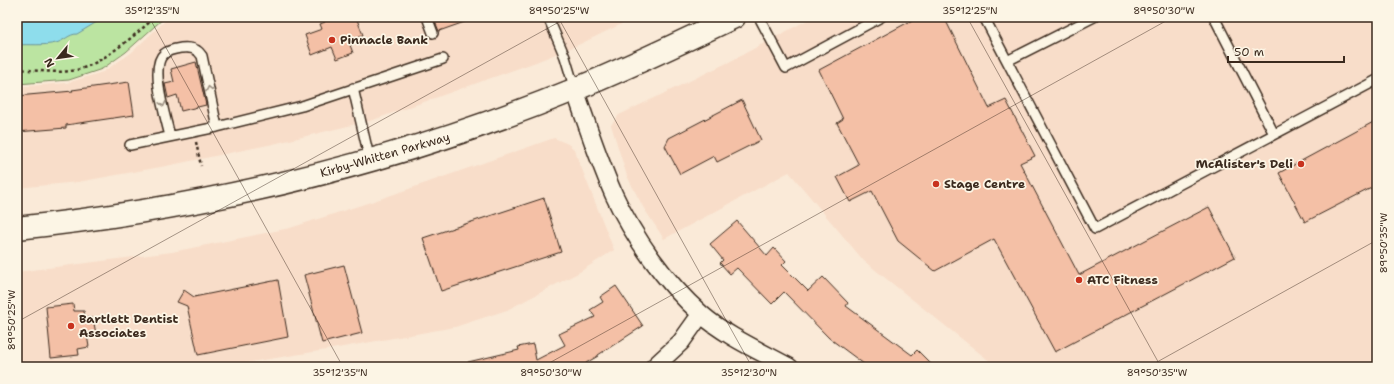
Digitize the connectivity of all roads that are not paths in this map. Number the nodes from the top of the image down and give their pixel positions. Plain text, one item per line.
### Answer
1 (427, 17) edge
2 (548, 17) edge
3 (734, 17) edge
4 (759, 17) edge
5 (881, 17) edge
6 (984, 17) edge
7 (1094, 17) edge
8 (1214, 17) edge
9 (433, 33) dead end
10 (443, 59) dead end
11 (1007, 61) junction
12 (1377, 80) edge
13 (353, 88) junction
14 (575, 90) junction
15 (218, 127) junction
16 (1274, 134) junction
17 (170, 136) junction
18 (130, 145) dead end
19 (370, 161) junction
20 (17, 228) edge
21 (701, 314) junction
22 (654, 367) edge
23 (789, 367) edge

1 - 9 lane
2 - 14 lane
3 - 14 main road, Kirby-Whitten Parkway
4 - 5 lane
6 - 11 lane
7 - 11 lane
8 - 16 lane
10 - 13 lane
11 - 16 lane
12 - 16 lane
13 - 15 lane
13 - 19 lane
14 - 19 main road, Kirby-Whitten Parkway
14 - 21 street
15 - 17 lane
15 -> 17 lane
17 - 18 lane
19 - 20 main road, Kirby-Whitten Parkway
21 - 22 street
21 - 23 street

